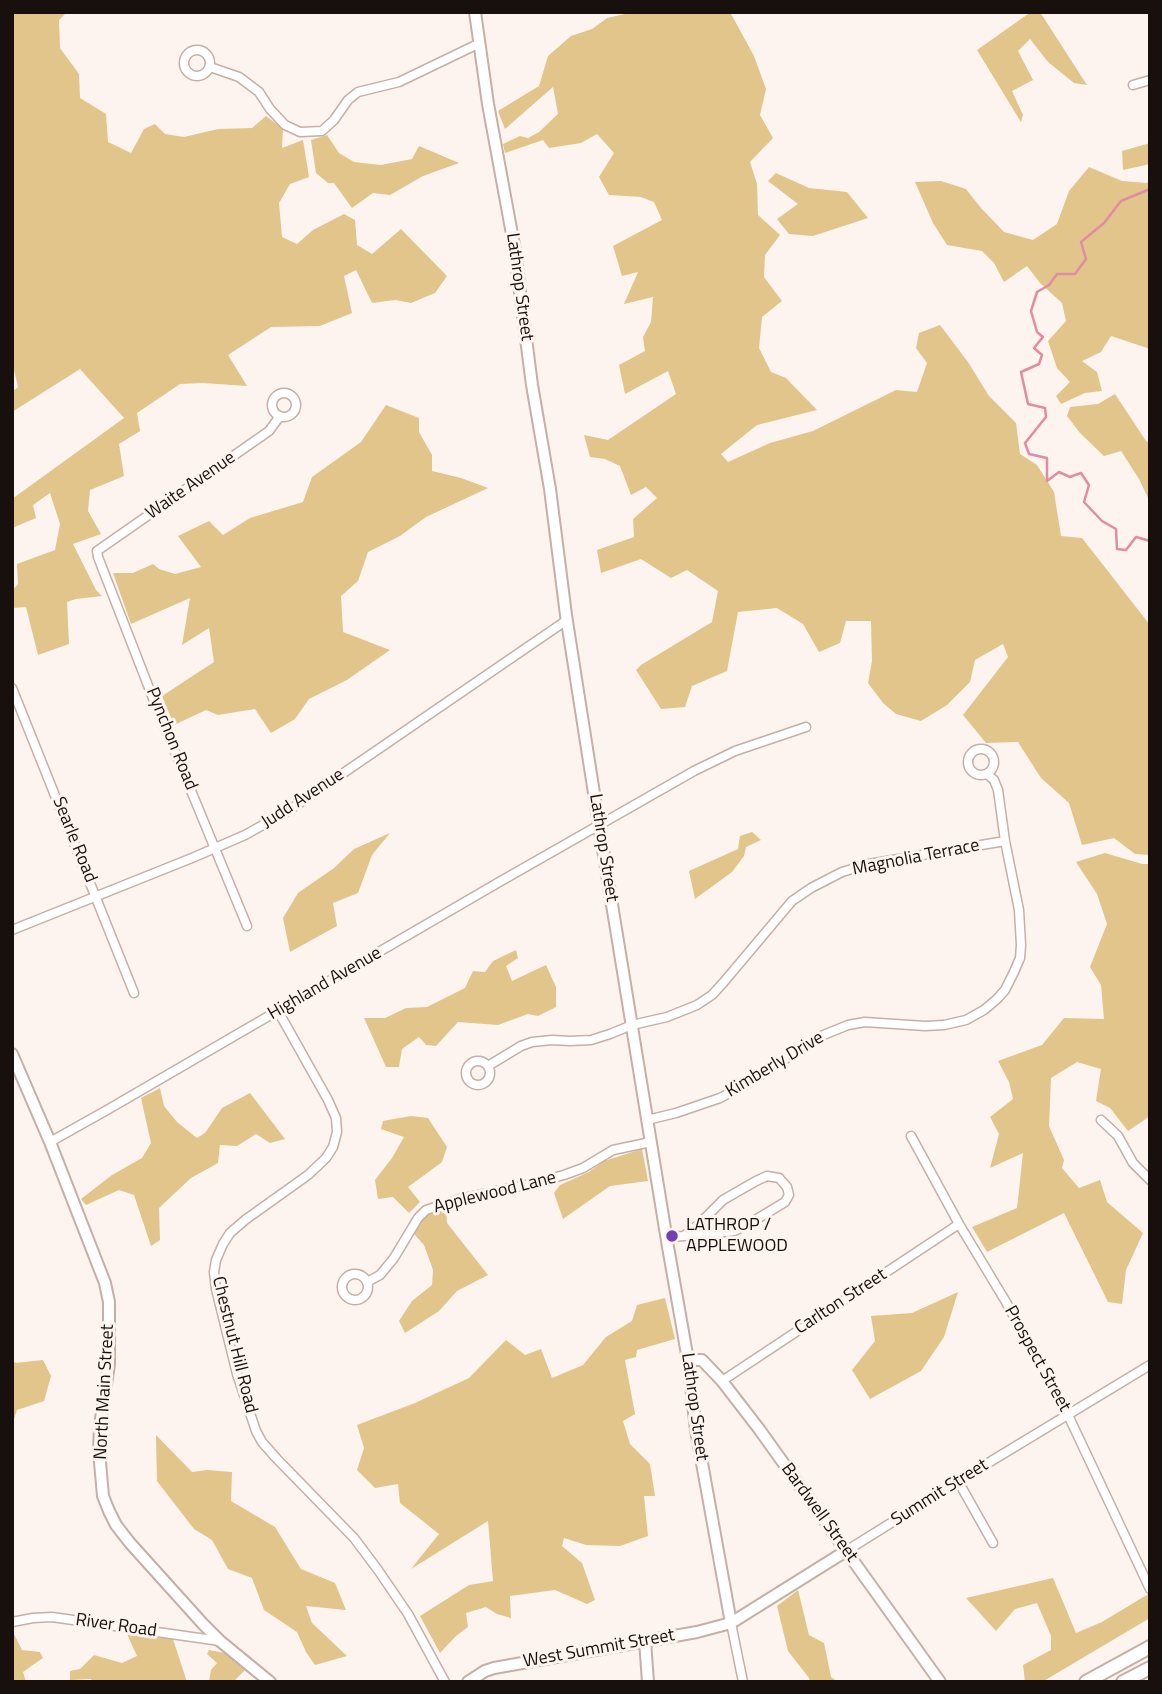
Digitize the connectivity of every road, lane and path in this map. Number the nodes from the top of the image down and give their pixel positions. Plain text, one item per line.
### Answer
1 (475, 12) edge
2 (480, 43) junction
3 (210, 67) dead end
4 (1150, 80) edge
5 (1133, 85) dead end
6 (280, 416) dead end
7 (97, 551) joint
8 (567, 620) junction
9 (12, 688) edge
10 (806, 727) dead end
11 (987, 774) dead end
12 (599, 825) junction
13 (1004, 841) junction
14 (216, 848) junction
15 (97, 896) junction
16 (247, 926) dead end
17 (12, 930) edge
18 (134, 993) dead end
19 (278, 1012) junction
20 (632, 1025) junction
21 (12, 1054) edge
22 (488, 1066) dead end
23 (647, 1120) junction
24 (1101, 1120) dead end
25 (911, 1136) dead end
26 (50, 1142) junction
27 (651, 1142) junction
28 (1150, 1180) edge
29 (960, 1224) junction
30 (685, 1235) junction
31 (667, 1237) junction
32 (367, 1282) dead end
33 (688, 1360) junction
34 (1150, 1365) edge
35 (722, 1381) junction
36 (1068, 1415) junction
37 (958, 1481) junction
38 (993, 1543) dead end
39 (846, 1551) junction
40 (1150, 1589) edge
41 (12, 1622) edge
42 (731, 1623) junction
43 (220, 1641) junction
44 (645, 1641) junction
45 (1150, 1647) edge
46 (1150, 1668) edge
47 (270, 1682) edge
48 (444, 1682) edge
49 (468, 1682) edge
50 (648, 1682) edge
51 (743, 1682) edge
52 (940, 1682) edge
53 (1086, 1682) edge
54 (1123, 1682) edge

1 - 2 street, Lathrop Street
2 - 3 street
2 - 8 street, Lathrop Street
4 - 5 street
6 - 7 street, Waite Avenue
7 - 14 street, Pynchon Road
8 - 12 street, Lathrop Street
8 - 14 street, Judd Avenue
9 - 15 street, Searle Road
10 - 12 street, Highland Avenue
11 - 13 street, Kimberly Drive
12 - 19 street, Highland Avenue
12 - 20 street, Lathrop Street
13 - 20 street, Magnolia Terrace
13 - 23 street, Kimberly Drive
14 - 15 street, Judd Avenue
14 - 16 street, Pynchon Road
15 - 17 street, Judd Avenue
15 - 18 street, Searle Road
19 - 26 street, Highland Avenue
19 - 48 street, Chestnut Hill Road
20 - 22 street, Magnolia Terrace
20 - 23 street, Lathrop Street
21 - 26 street, North Main Street
23 - 27 street, Lathrop Street
24 - 28 street
25 - 29 street, Prospect Street
26 - 43 street, North Main Street
27 - 31 street, Lathrop Street
27 - 32 street, Applewood Lane
29 - 35 street, Carlton Street
29 - 36 street, Prospect Street
30 - 30 street
30 - 31 street
31 - 33 street, Lathrop Street
33 - 35 street, Bardwell Street
33 - 42 street, Lathrop Street
34 - 36 street, Summit Street
35 - 39 street, Bardwell Street
36 - 37 street, Summit Street
36 - 40 street, Prospect Street
37 - 38 street
37 - 39 street, Summit Street
39 - 42 street, Summit Street
39 - 52 street, Bardwell Street
41 - 43 street, River Road
42 - 44 street, West Summit Street
42 - 51 street, Lathrop Street
43 - 47 street, North Main Street
44 - 49 street, West Summit Street
44 - 50 street
45 - 53 main road
46 - 54 main road

